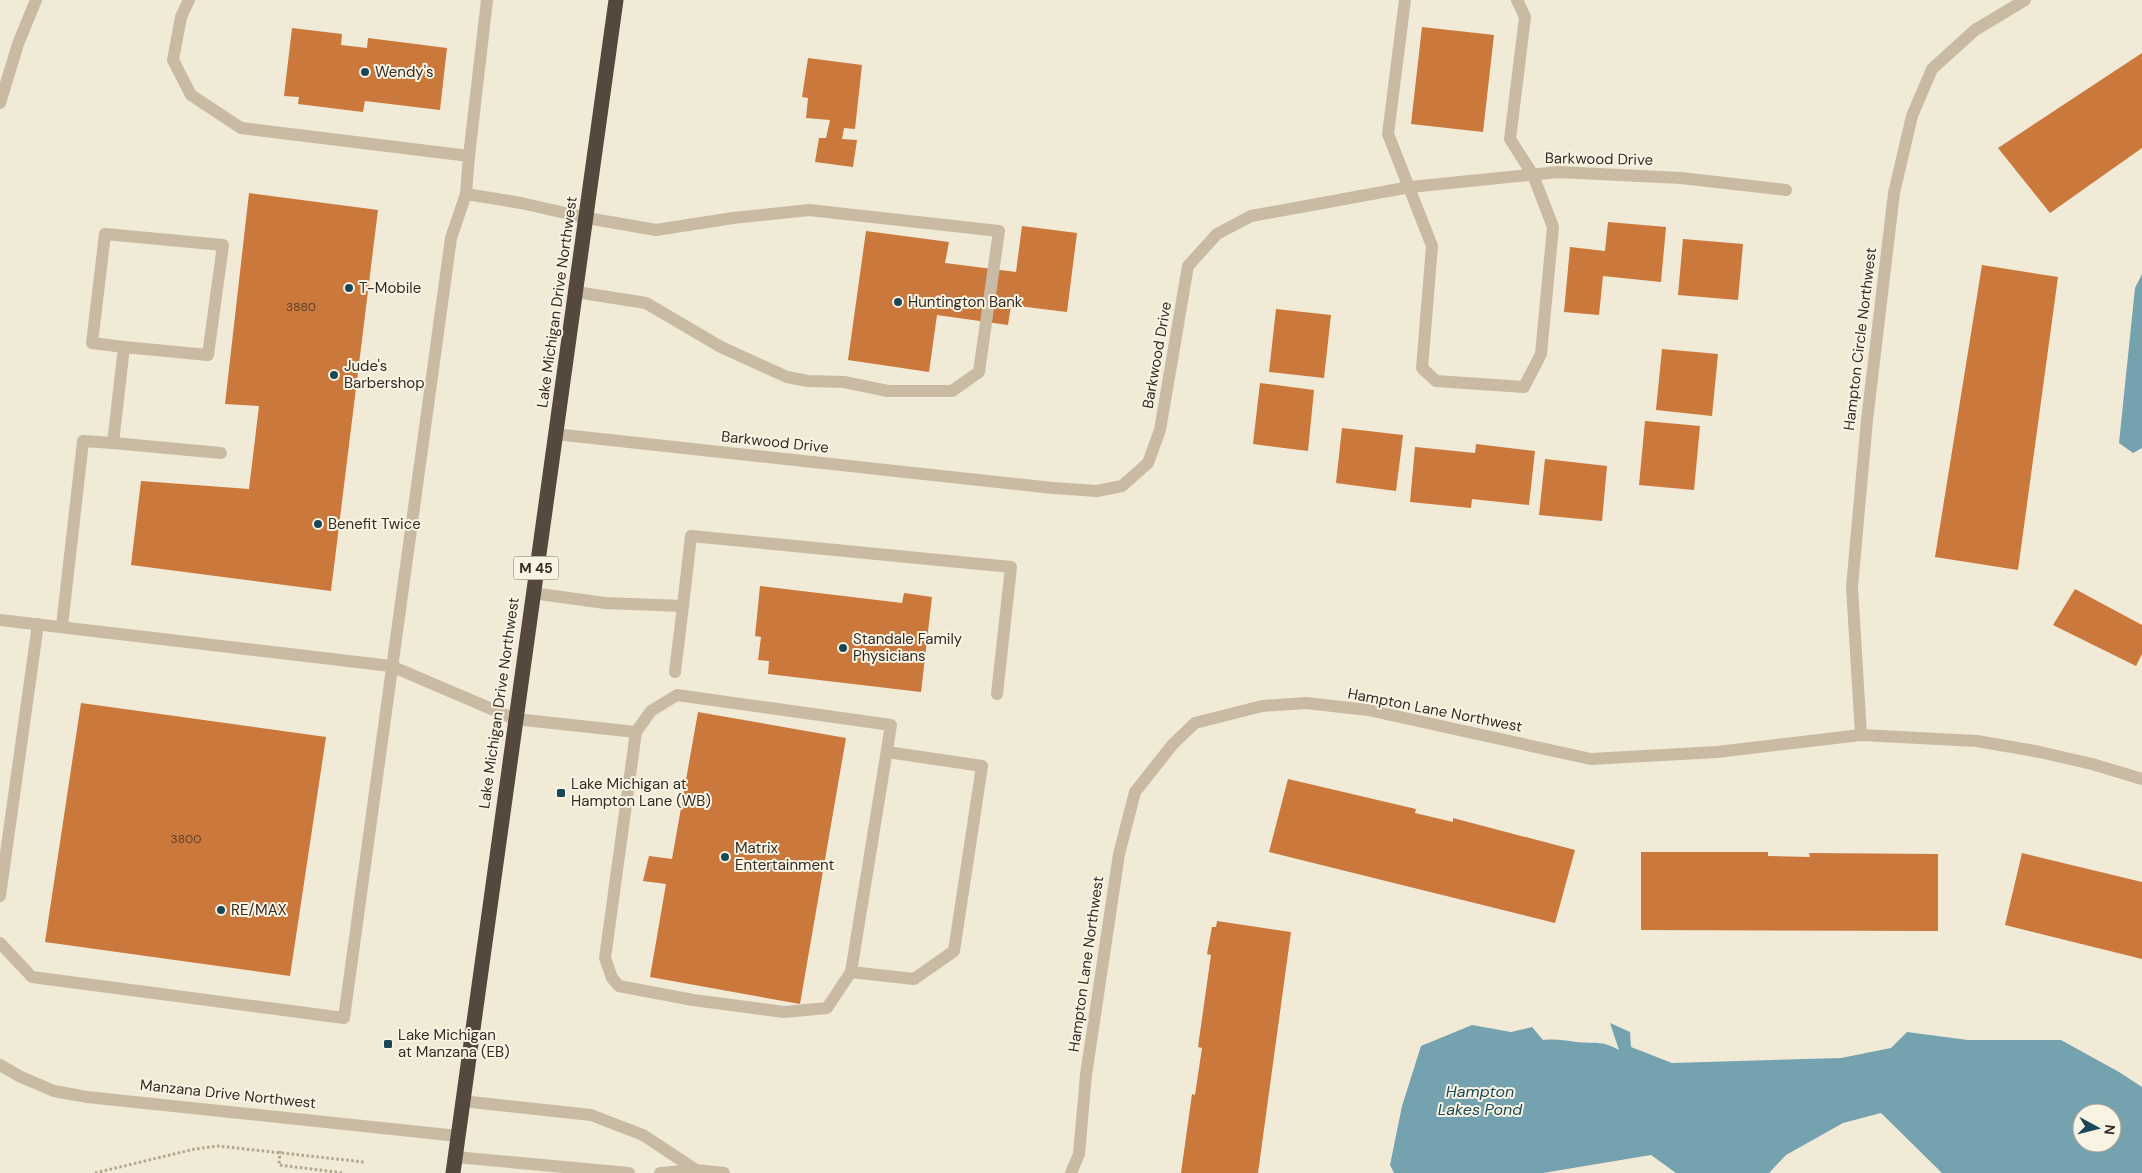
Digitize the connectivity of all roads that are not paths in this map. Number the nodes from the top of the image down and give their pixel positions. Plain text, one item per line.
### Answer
1 (36, 0) edge
2 (189, 0) edge
3 (486, 0) edge
4 (616, 0) edge
5 (1405, 0) edge
6 (1516, 0) edge
7 (2025, 0) edge
8 (0, 103) edge
9 (468, 156) junction
10 (1533, 175) junction
11 (1410, 187) junction
12 (1786, 190) dead end
13 (466, 194) junction
14 (587, 218) junction
15 (576, 292) junction
16 (124, 346) junction
17 (555, 434) junction
18 (113, 443) junction
19 (221, 453) dead end
20 (532, 593) junction
21 (683, 606) junction
22 (0, 620) edge
23 (38, 624) junction
24 (62, 626) junction
25 (391, 666) junction
26 (675, 672) dead end
27 (997, 694) dead end
28 (515, 719) junction
29 (636, 732) junction
30 (1861, 735) junction
31 (887, 752) junction
32 (2142, 779) edge
33 (0, 896) edge
34 (0, 943) edge
35 (851, 972) junction
36 (0, 1066) edge
37 (462, 1101) junction
38 (458, 1136) junction
39 (455, 1157) junction
40 (696, 1170) junction
41 (453, 1173) edge
42 (629, 1173) edge
43 (660, 1173) edge
44 (724, 1173) edge
45 (1071, 1173) edge

1 - 8 street
2 - 9 street
3 - 9 street
4 - 14 highway, Lake Michigan Drive Northwest / M 45
5 - 11 street
6 - 10 street
7 - 30 street, Hampton Circle Northwest
9 - 13 street
10 - 11 street, Barkwood Drive
10 - 11 street
10 - 12 street, Barkwood Drive
11 - 17 street, Barkwood Drive
13 - 14 street
13 - 25 street
14 - 15 highway, Lake Michigan Drive Northwest / M 45
14 - 15 street
15 - 17 highway, Lake Michigan Drive Northwest / M 45
16 - 16 street
16 - 18 street
17 - 20 highway, Lake Michigan Drive Northwest / M 45
18 - 19 street
18 - 24 street
20 - 21 street
20 - 28 highway, Lake Michigan Drive Northwest / M 45
21 - 26 street
21 - 27 street
22 - 23 street
23 - 24 street
23 - 33 street
24 - 25 street
25 - 28 street
25 - 34 street
28 - 29 street
28 - 37 highway, Lake Michigan Drive Northwest / M 45
29 - 31 street
29 - 35 street
30 - 32 street, Hampton Lane Northwest
30 - 45 street, Hampton Lane Northwest
31 - 35 street
31 - 35 street
36 - 38 street, Manzana Drive Northwest
37 - 38 highway, Lake Michigan Drive Northwest / M 45
37 - 40 street
38 - 39 highway, Lake Michigan Drive Northwest / M 45
39 - 41 highway, Lake Michigan Drive Northwest / M 45
39 - 42 street
40 - 43 street
40 - 44 street

